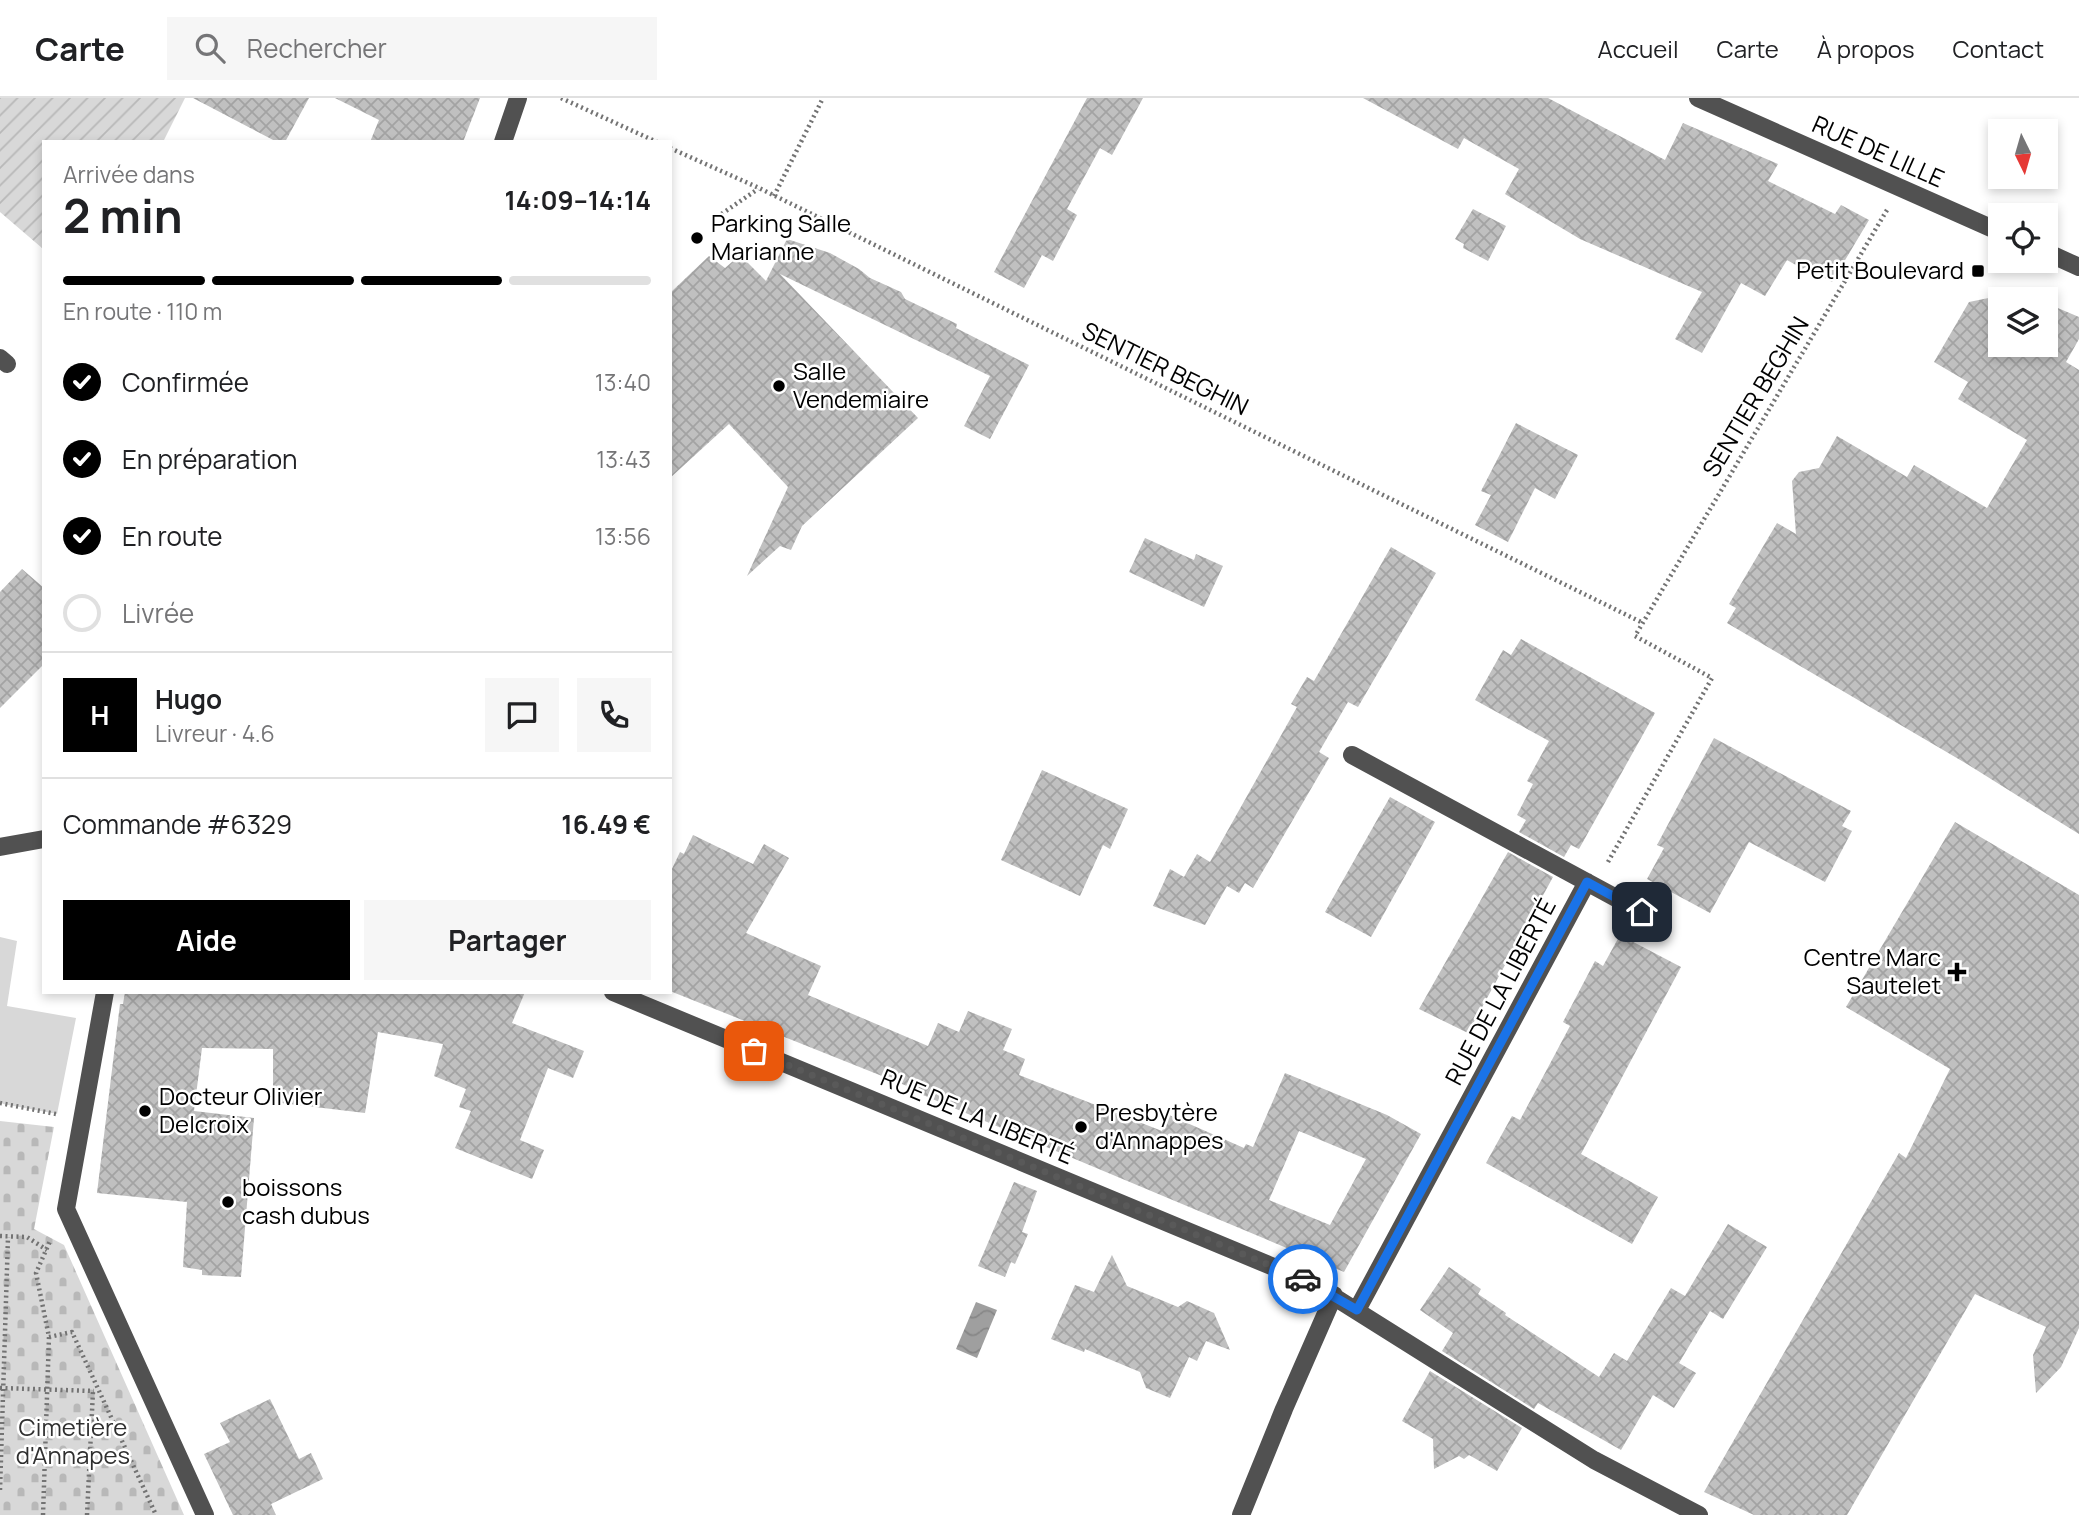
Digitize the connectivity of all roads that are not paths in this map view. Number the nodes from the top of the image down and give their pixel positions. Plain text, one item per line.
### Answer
1 (518, 98) edge
2 (1706, 100) edge
3 (504, 140) edge
4 (1988, 227) edge
5 (2058, 257) edge
6 (2079, 267) edge
7 (1352, 755) dead end
8 (42, 839) edge
9 (0, 847) edge
10 (1591, 884) junction
11 (1642, 912) dead end
12 (105, 994) edge
13 (618, 994) edge
14 (1334, 1295) junction
15 (1357, 1310) junction
16 (205, 1515) edge
17 (1241, 1515) edge
18 (1699, 1515) edge

1 - 3 street
2 - 4 street, RUE DE LILLE
5 - 6 street
7 - 10 street, RUE DE LA LIBERTÉ
8 - 9 street
10 - 11 street, RUE DE LA LIBERTÉ
10 - 15 street, RUE DE LA LIBERTÉ
12 - 16 street
13 - 14 street, RUE DE LA LIBERTÉ
14 - 15 street, RUE DE LA LIBERTÉ
14 - 17 street
15 - 18 street, RUE DE LA LIBERTÉ

